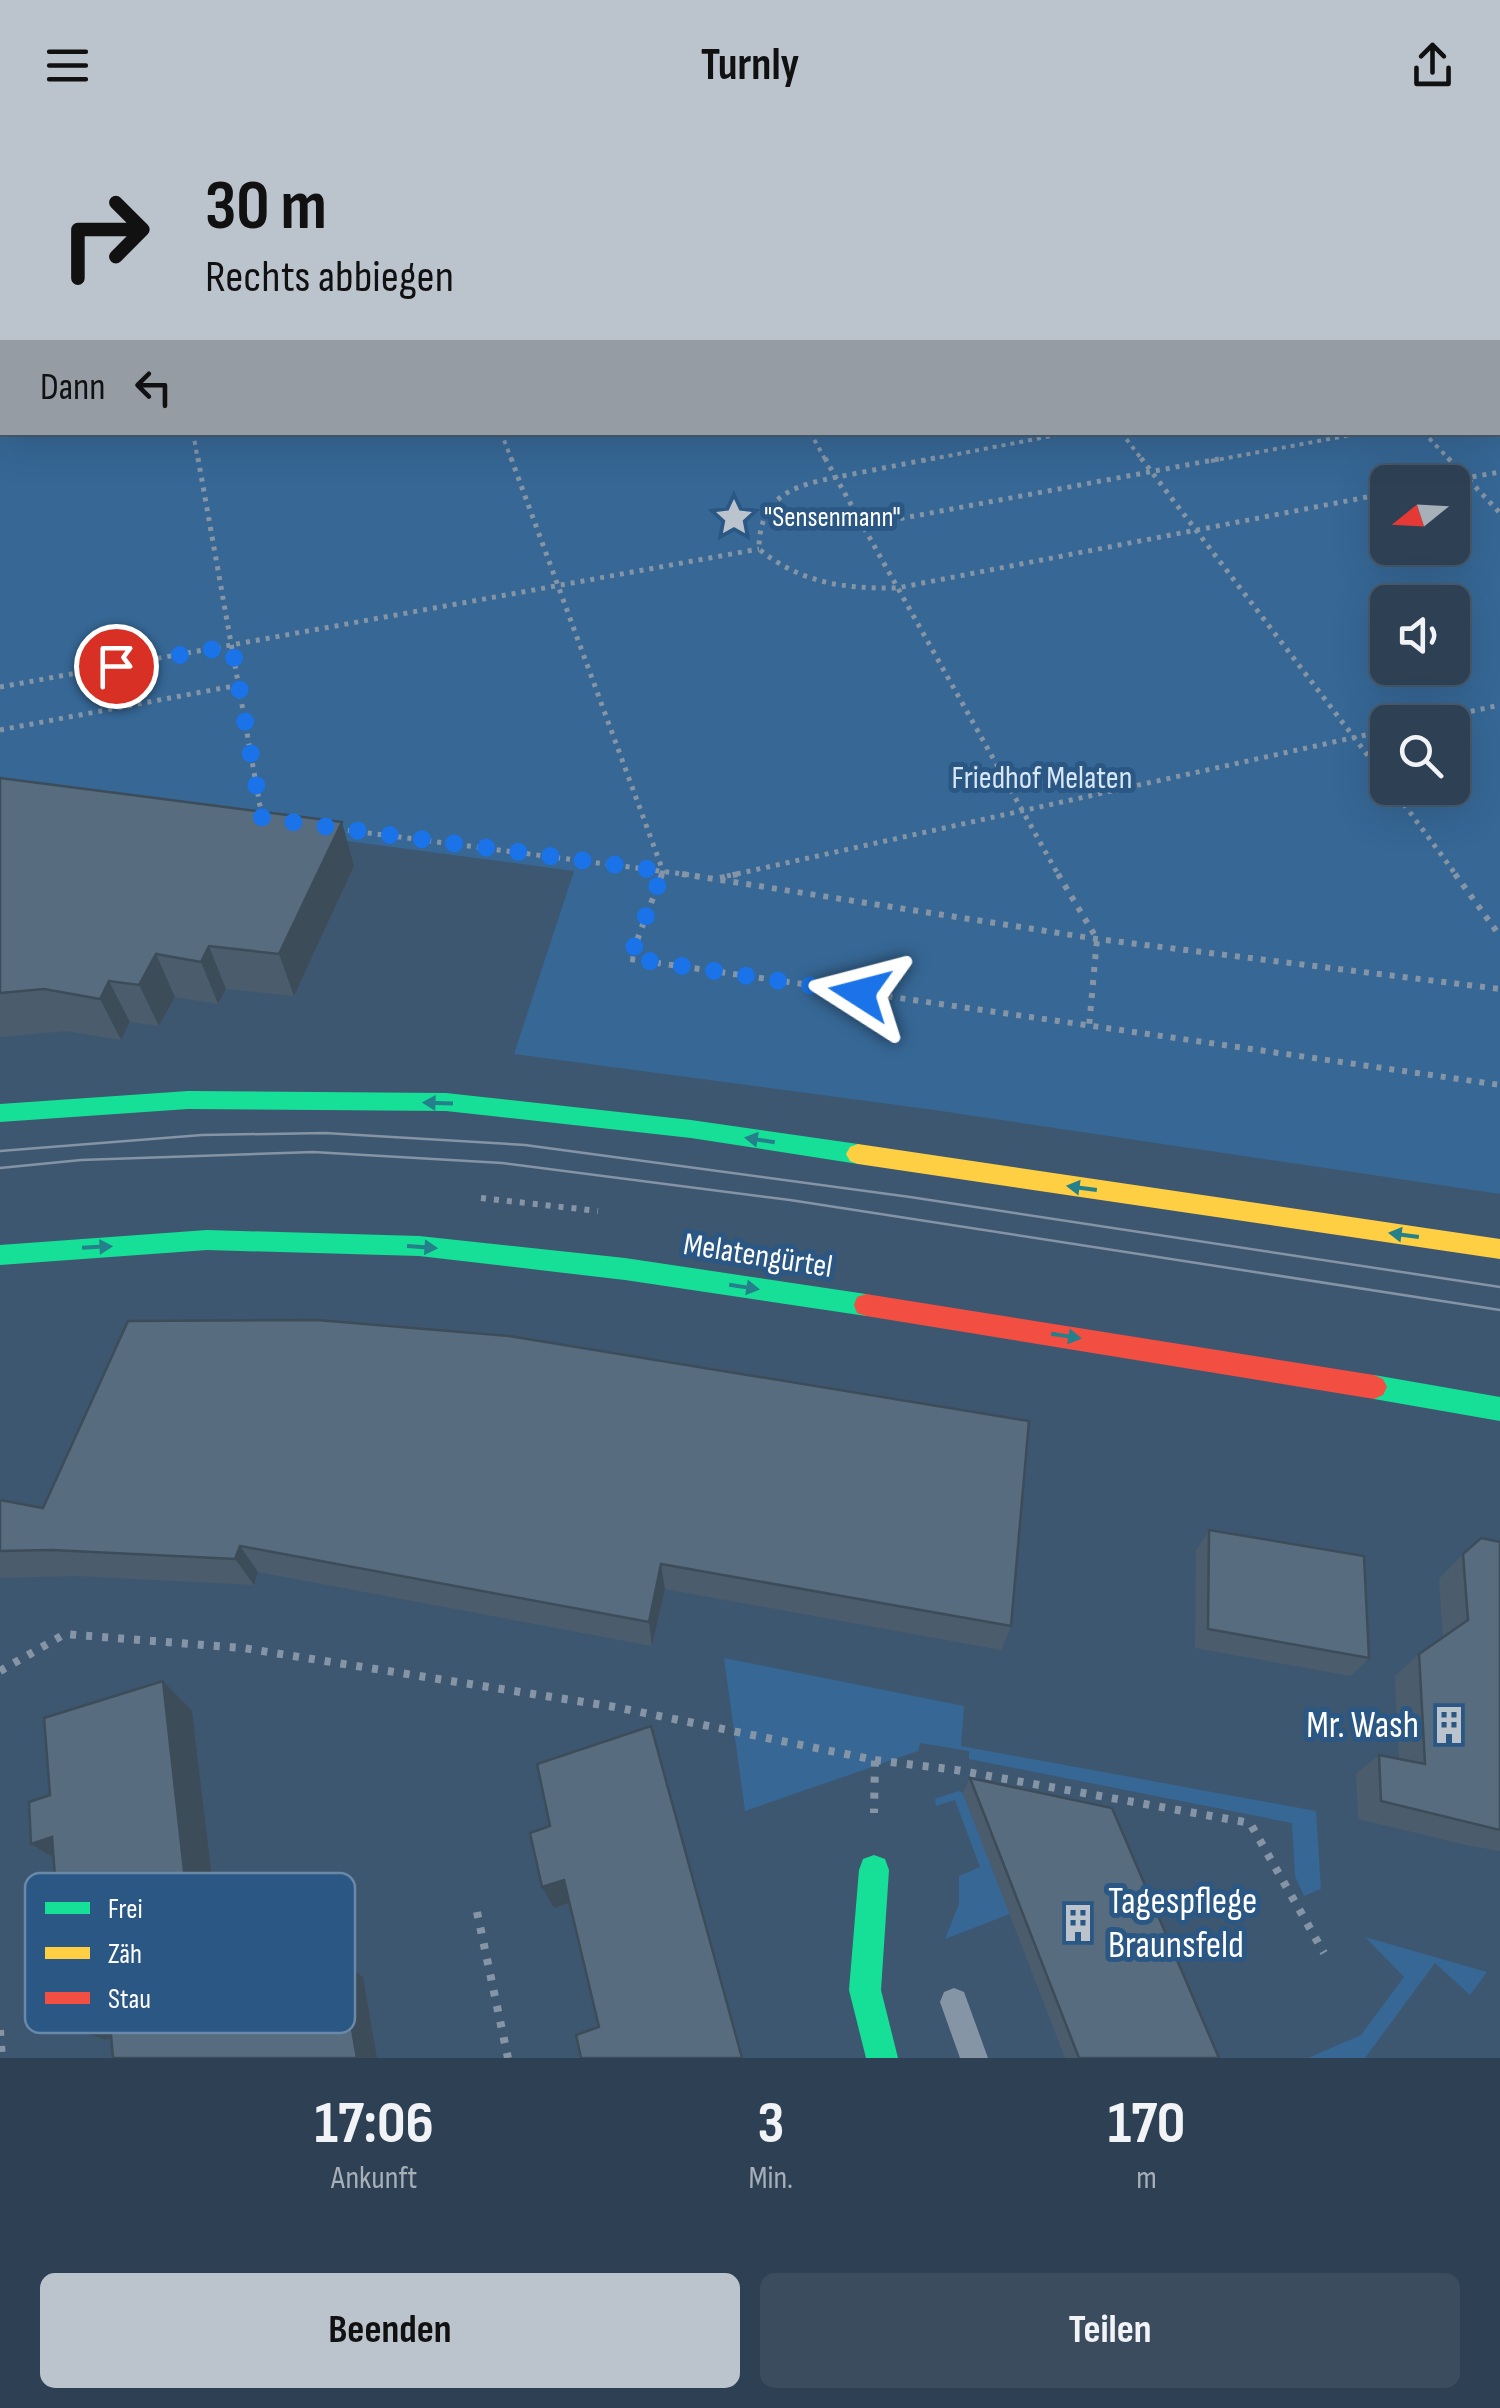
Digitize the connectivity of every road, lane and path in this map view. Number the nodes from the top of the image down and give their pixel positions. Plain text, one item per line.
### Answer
1 (194, 435) edge
2 (503, 435) edge
3 (812, 435) edge
4 (1056, 435) edge
5 (1123, 435) edge
6 (1351, 435) edge
7 (1426, 435) edge
8 (1455, 465) edge
9 (1152, 472) junction
10 (1500, 472) edge
11 (836, 475) junction
12 (1470, 477) edge
13 (1470, 481) edge
14 (1370, 496) edge
15 (1500, 513) edge
16 (862, 526) junction
17 (1196, 530) junction
18 (759, 549) junction
19 (558, 585) junction
20 (897, 588) junction
21 (232, 646) junction
22 (239, 686) junction
23 (0, 687) edge
24 (1500, 705) edge
25 (1470, 712) edge
26 (0, 730) edge
27 (1370, 734) edge
28 (1355, 738) junction
29 (1370, 758) edge
30 (1405, 805) edge
31 (1020, 811) junction
32 (243, 816) edge
33 (262, 818) junction
34 (281, 821) edge
35 (319, 826) edge
36 (663, 871) junction
37 (712, 880) junction
38 (1500, 936) edge
39 (1097, 939) junction
40 (1500, 989) edge
41 (1089, 1027) junction
42 (1500, 1085) edge
43 (0, 1113) edge
44 (1500, 1248) edge
45 (0, 1256) edge
46 (1500, 1409) edge
47 (0, 1670) edge
48 (875, 1760) junction
49 (874, 1870) joint
50 (477, 1912) dead end
51 (1324, 1952) dead end
52 (954, 2002) dead end
53 (0, 2030) edge
54 (2, 2058) edge
55 (508, 2058) edge
56 (882, 2058) edge
57 (974, 2058) edge

1 - 21 path
2 - 19 path
3 - 11 path
4 - 11 path
5 - 9 path
6 - 9 path
7 - 8 path
9 - 16 path
9 - 17 path
10 - 12 path
11 - 16 path
11 - 18 path
13 - 15 path
14 - 17 path
16 - 20 path
17 - 20 path
17 - 28 path
18 - 19 path
18 - 20 path
19 - 21 path
19 - 36 path
20 - 31 path
21 - 22 path
21 - 23 path
22 - 26 path
22 - 33 path
24 - 25 path
27 - 28 path
28 - 29 path
28 - 31 path
30 - 38 path
31 - 37 path
31 - 39 path
32 - 33 path
33 - 34 path
35 - 36 path
36 - 37 path
36 - 41 path
37 - 39 path
39 - 40 path
39 - 41 path
41 - 42 path
44 -> 43 main road
45 -> 46 main road, Melatengürtel
47 - 48 path
48 - 49 path
48 - 51 path
49 - 56 main road
50 - 55 path
52 - 57 lane
53 - 54 path

